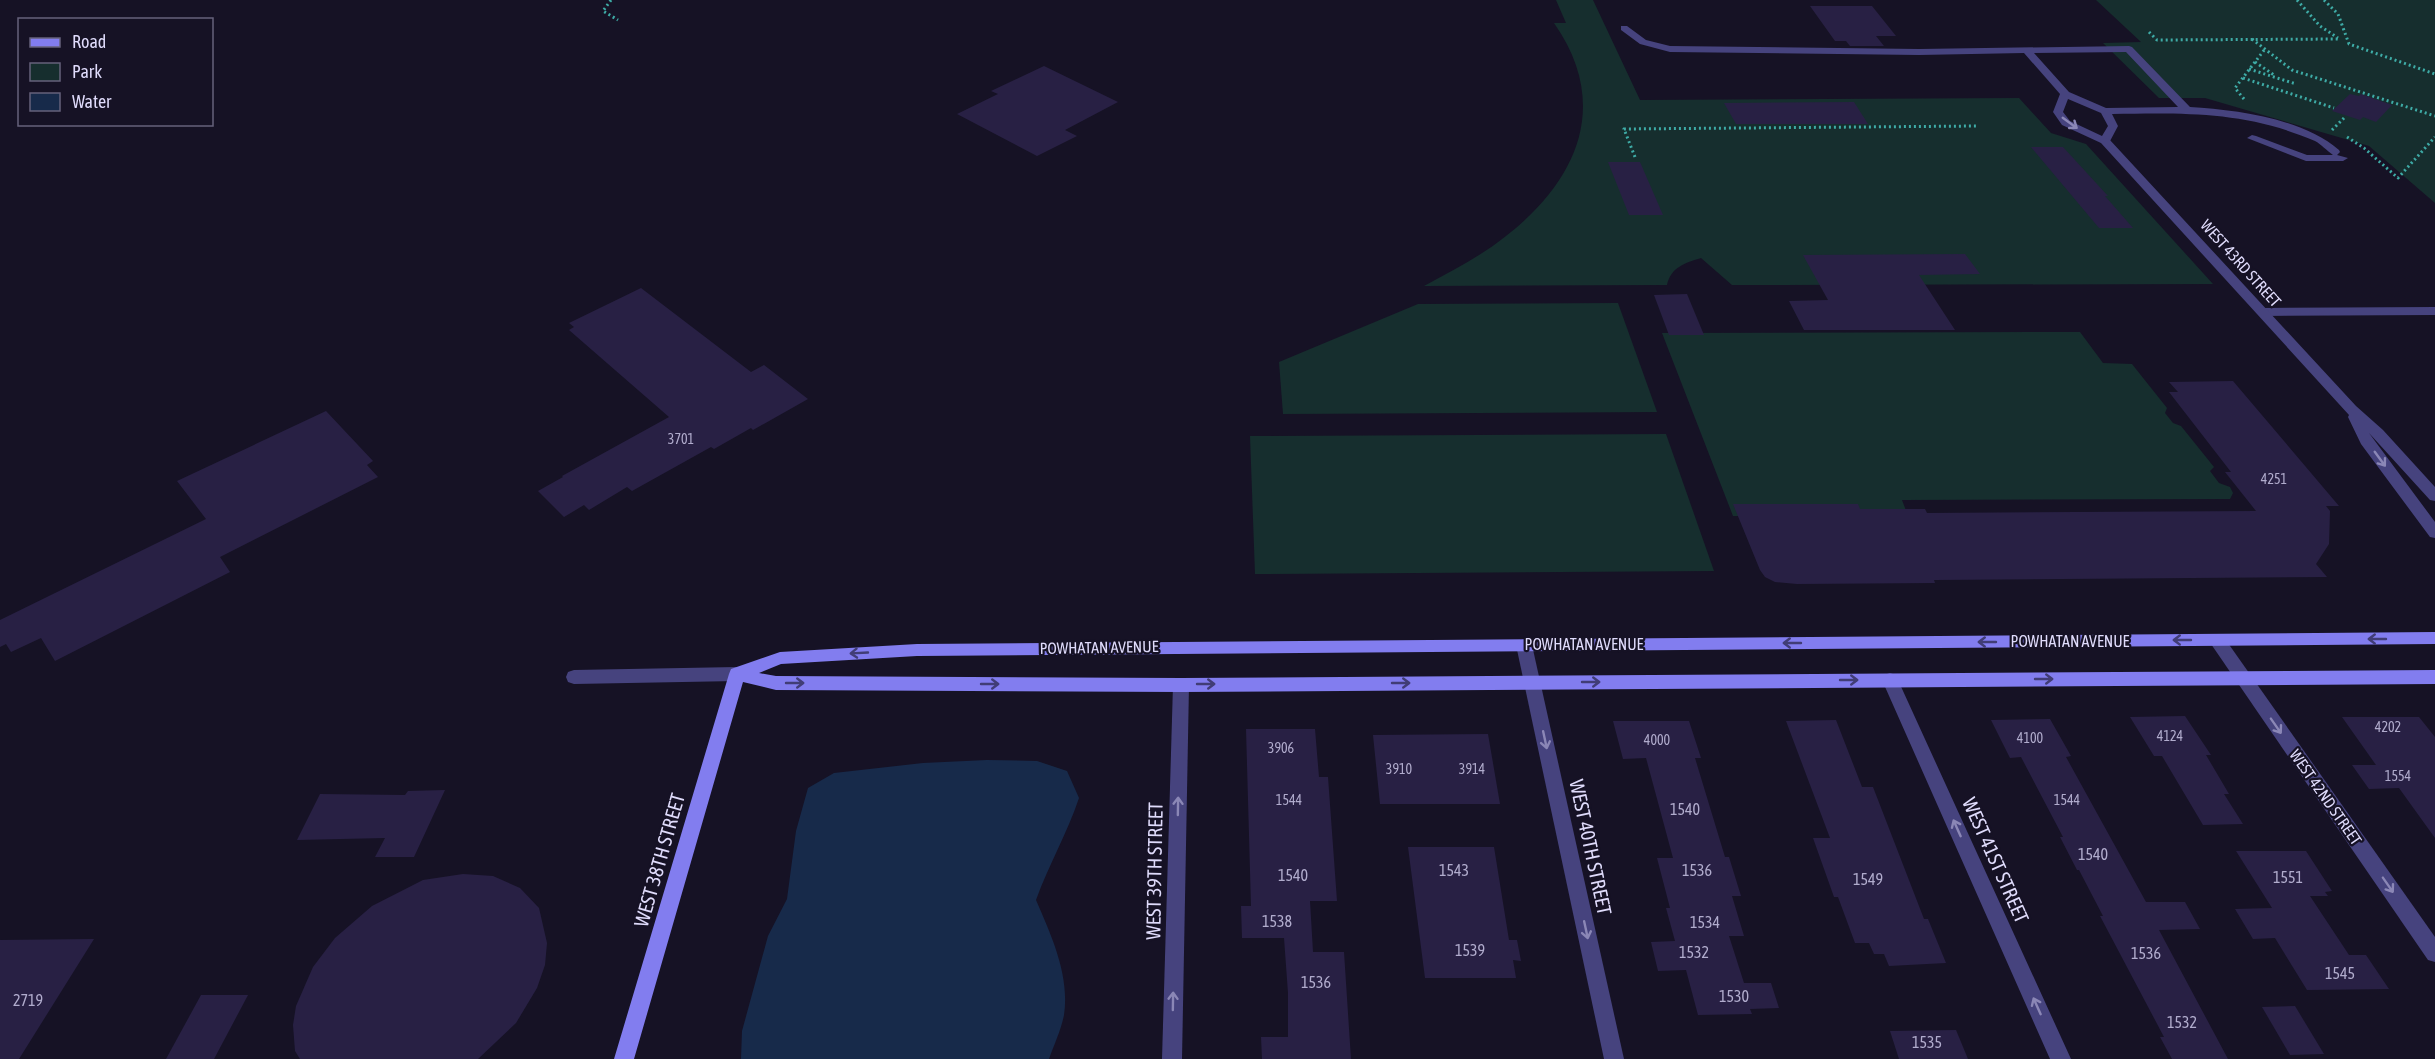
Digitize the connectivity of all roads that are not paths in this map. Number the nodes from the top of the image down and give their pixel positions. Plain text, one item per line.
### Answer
1 (1624, 28) dead end
2 (2025, 49) junction
3 (2064, 94) junction
4 (2187, 110) junction
5 (2105, 111) junction
6 (2252, 138) dead end
7 (2105, 141) junction
8 (2435, 311) edge
9 (2262, 312) junction
10 (2351, 409) junction
11 (2435, 496) edge
12 (2435, 533) edge
13 (2435, 638) edge
14 (2217, 640) junction
15 (1524, 645) junction
16 (737, 674) junction
17 (574, 677) dead end
18 (2435, 677) edge
19 (2243, 678) junction
20 (1890, 680) junction
21 (1532, 682) junction
22 (1181, 685) junction
23 (2435, 953) edge
24 (624, 1059) edge
25 (1172, 1059) edge
26 (1614, 1059) edge
27 (2061, 1059) edge

1 - 2 street
2 - 3 street
2 - 4 street
3 - 5 street
3 -> 7 street
4 - 5 street
4 - 6 street
5 - 7 street
7 - 9 street, WEST 43RD STREET
8 - 9 street
9 - 10 street, WEST 43RD STREET
10 - 11 street, WEST 43RD STREET
10 -> 12 street, WEST 43RD STREET
13 -> 14 street, POWHATAN AVENUE
14 -> 15 street, POWHATAN AVENUE
14 - 19 street, WEST 42ND STREET
15 -> 16 street, POWHATAN AVENUE
15 - 21 street, WEST 40TH STREET
16 - 17 street, POWHATAN AVENUE
16 -> 22 street, POWHATAN AVENUE
16 - 24 street, WEST 38TH STREET
18 - 19 street, POWHATAN AVENUE
20 -> 19 street, POWHATAN AVENUE
19 -> 23 street, WEST 42ND STREET
21 -> 20 street, POWHATAN AVENUE
27 -> 20 street, WEST 41ST STREET
22 -> 21 street, POWHATAN AVENUE
21 -> 26 street, WEST 40TH STREET
25 -> 22 street, WEST 39TH STREET

